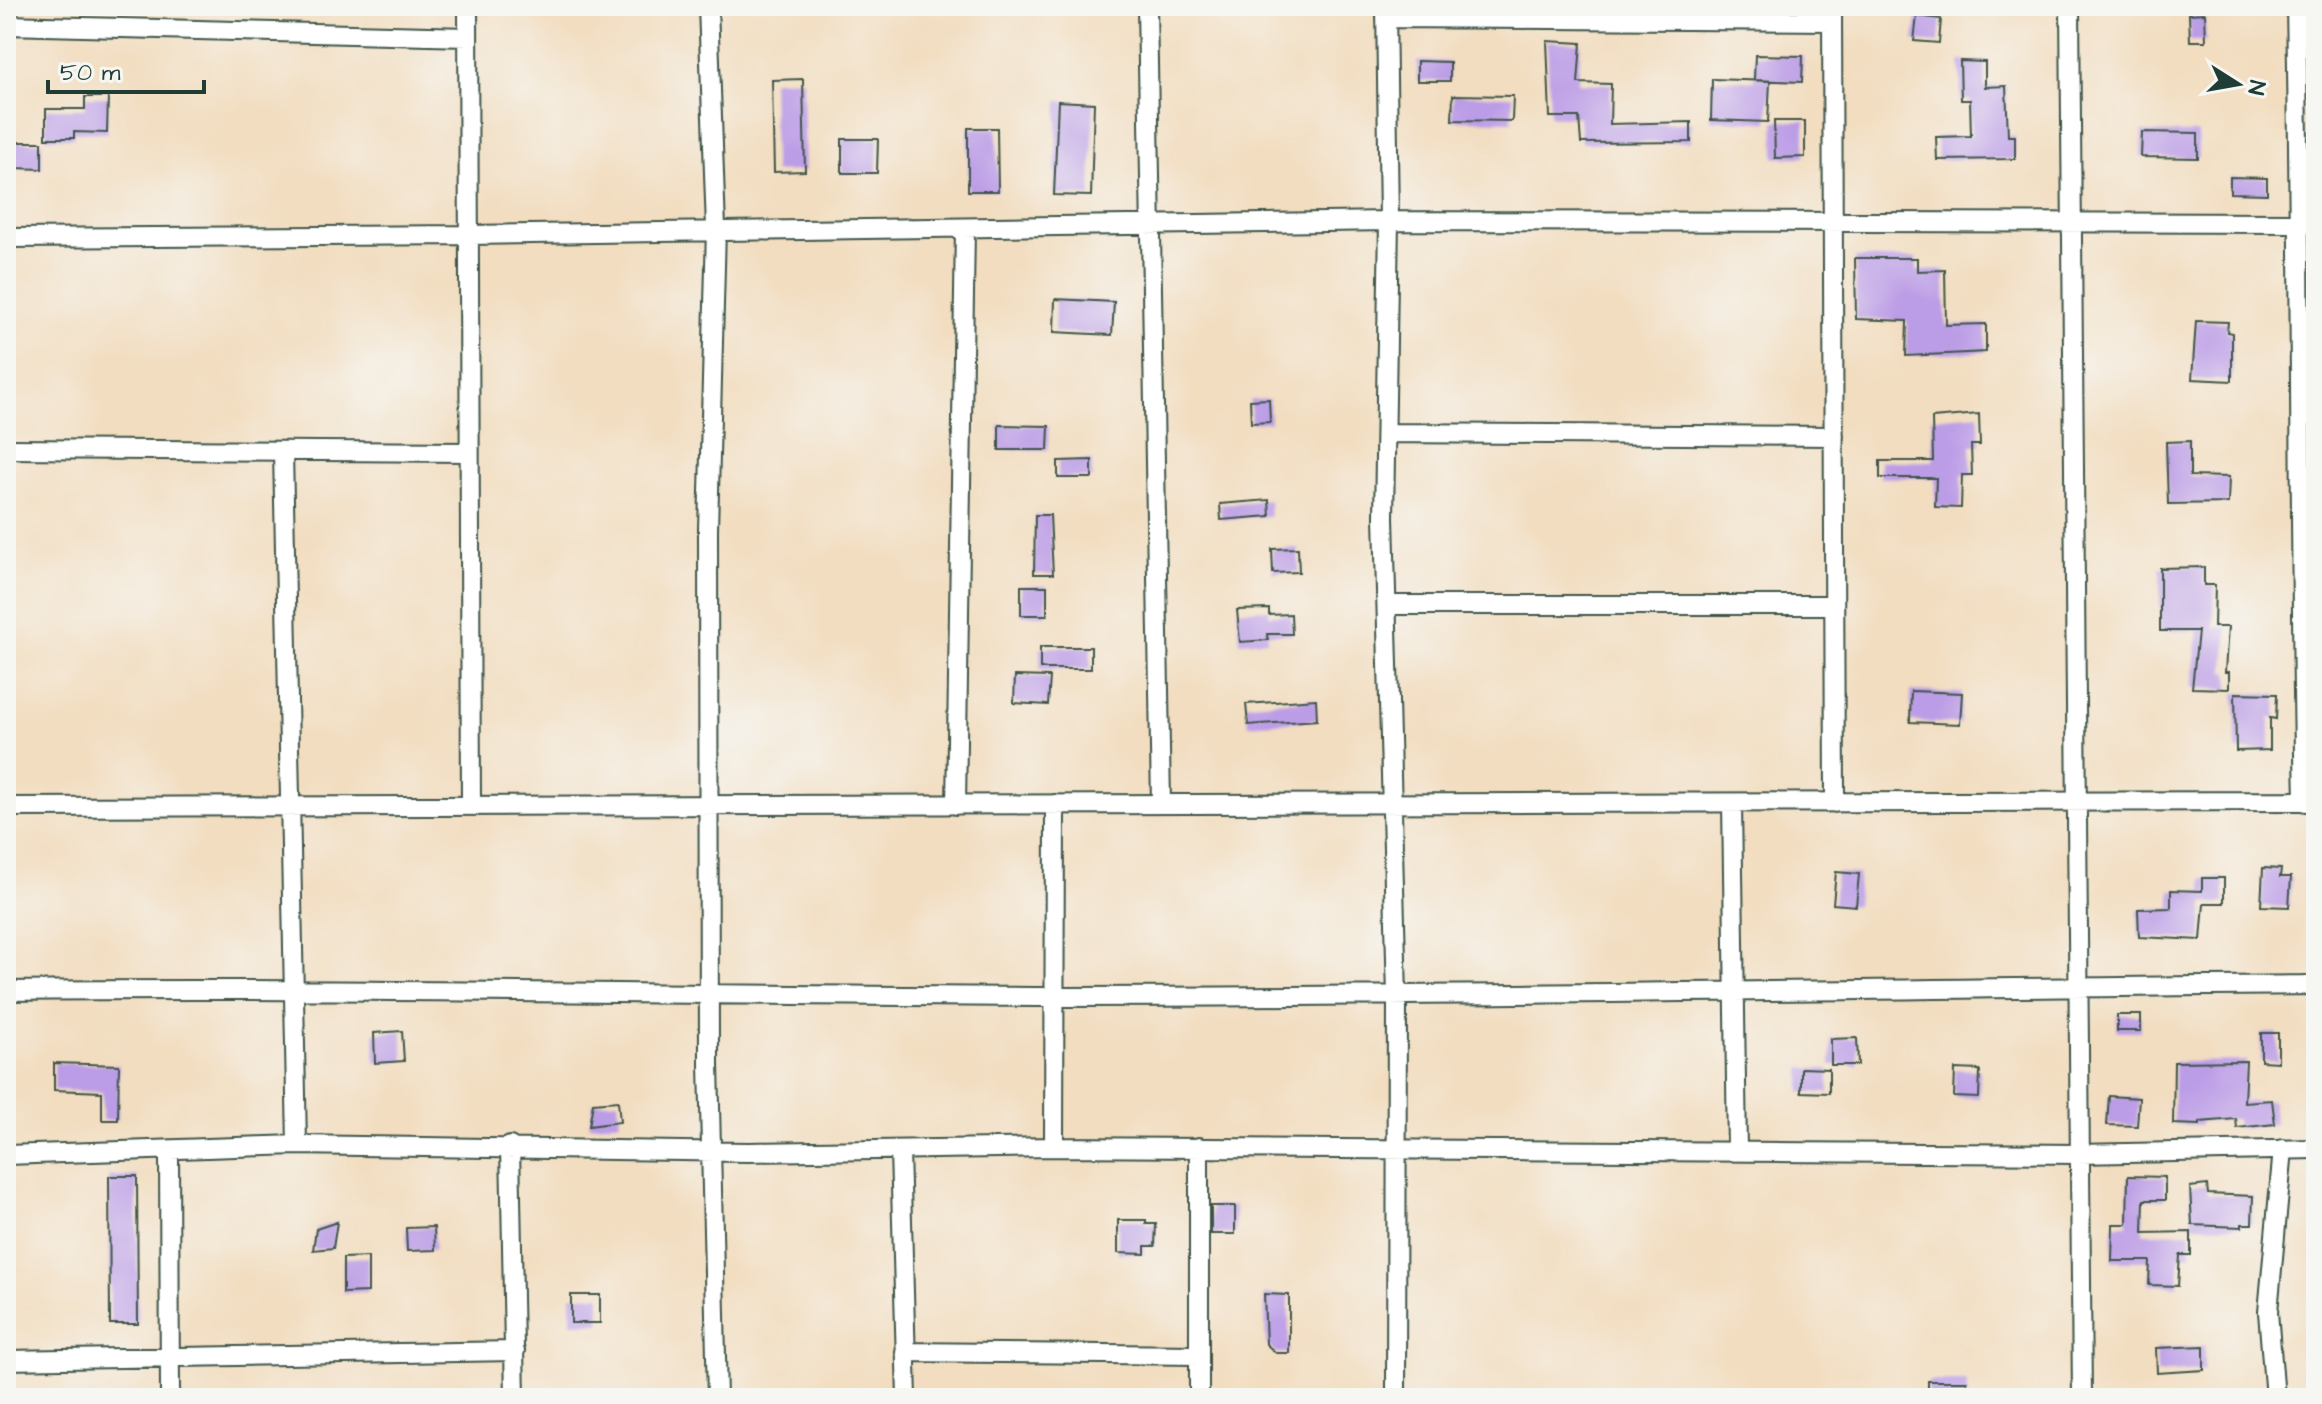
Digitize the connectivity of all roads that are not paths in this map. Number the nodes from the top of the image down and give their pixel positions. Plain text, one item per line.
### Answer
1 (468, 6) edge
2 (708, 6) edge
3 (1147, 6) edge
4 (2070, 6) edge
5 (2296, 6) edge
6 (1386, 12) edge
7 (1614, 12) edge
8 (1832, 14) edge
9 (6, 25) edge
10 (468, 37) junction
11 (1389, 221) junction
12 (1832, 221) junction
13 (2073, 221) junction
14 (2308, 222) edge
15 (1150, 223) junction
16 (716, 229) junction
17 (965, 229) junction
18 (469, 235) junction
19 (6, 238) edge
20 (1386, 433) junction
21 (1834, 436) junction
22 (6, 449) edge
23 (283, 451) junction
24 (469, 452) junction
25 (1389, 605) junction
26 (1832, 605) junction
27 (2310, 802) edge
28 (1732, 803) junction
29 (1835, 803) junction
30 (2077, 803) junction
31 (1055, 804) junction
32 (1161, 804) junction
33 (1391, 804) junction
34 (710, 805) junction
35 (956, 805) junction
36 (290, 806) junction
37 (471, 806) junction
38 (6, 807) edge
39 (2316, 985) edge
40 (2076, 986) junction
41 (294, 988) junction
42 (6, 991) edge
43 (1737, 992) junction
44 (710, 995) junction
45 (1397, 996) junction
46 (1054, 997) junction
47 (297, 1145) junction
48 (510, 1146) junction
49 (1054, 1147) junction
50 (1199, 1147) junction
51 (1399, 1147) junction
52 (2283, 1149) junction
53 (2316, 1149) edge
54 (169, 1150) junction
55 (712, 1151) junction
56 (900, 1151) junction
57 (1737, 1151) junction
58 (2078, 1154) junction
59 (6, 1155) edge
60 (515, 1351) junction
61 (905, 1352) junction
62 (1199, 1355) junction
63 (6, 1360) edge
64 (169, 1360) junction
65 (170, 1398) edge
66 (515, 1398) edge
67 (717, 1398) edge
68 (907, 1398) edge
69 (1199, 1398) edge
70 (1396, 1398) edge
71 (2082, 1398) edge
72 (2275, 1398) edge

1 - 10 street
2 - 16 street
3 - 15 street
4 - 13 street
5 - 14 street
6 - 7 street
6 - 11 street
7 - 8 street
8 - 12 street
9 - 10 street
10 - 18 street
11 - 12 street
11 - 15 street
11 - 20 street
12 - 13 street
12 - 21 street
13 - 14 street
13 - 30 street
14 - 27 street
15 - 17 street
15 - 32 street
16 - 17 street
16 - 18 street
16 - 34 street
17 - 35 street
18 - 19 street
18 - 24 street
20 - 21 street
20 - 25 street
21 - 26 street
22 - 23 street
23 - 24 street
23 - 36 street
24 - 37 street
25 - 26 street
25 - 33 street
26 - 29 street
27 - 30 street
28 - 29 street
28 - 33 street
28 - 43 street
29 - 30 street
30 - 40 street
31 - 32 street
31 - 35 street
31 - 46 street
32 - 33 street
33 - 45 street
34 - 35 street
34 - 37 street
34 - 44 street
36 - 37 street
36 - 38 street
36 - 41 street
39 - 40 street
40 - 43 street
40 - 58 street
41 - 42 street
41 - 44 street
41 - 47 street
43 - 45 street
43 - 57 street
44 - 46 street
44 - 55 street
45 - 46 street
45 - 51 street
46 - 49 street
47 - 48 street
47 - 54 street
48 - 55 street
48 - 60 street
49 - 50 street
49 - 56 street
50 - 51 street
50 - 62 street
51 - 57 street
51 - 70 street
52 - 53 street
52 - 58 street
52 - 72 street
54 - 59 street
54 - 64 street
55 - 56 street
55 - 67 street
56 - 61 street
57 - 58 street
58 - 71 street
60 - 64 street
60 - 66 street
61 - 62 street
61 - 68 street
62 - 69 street
63 - 64 street
64 - 65 street

